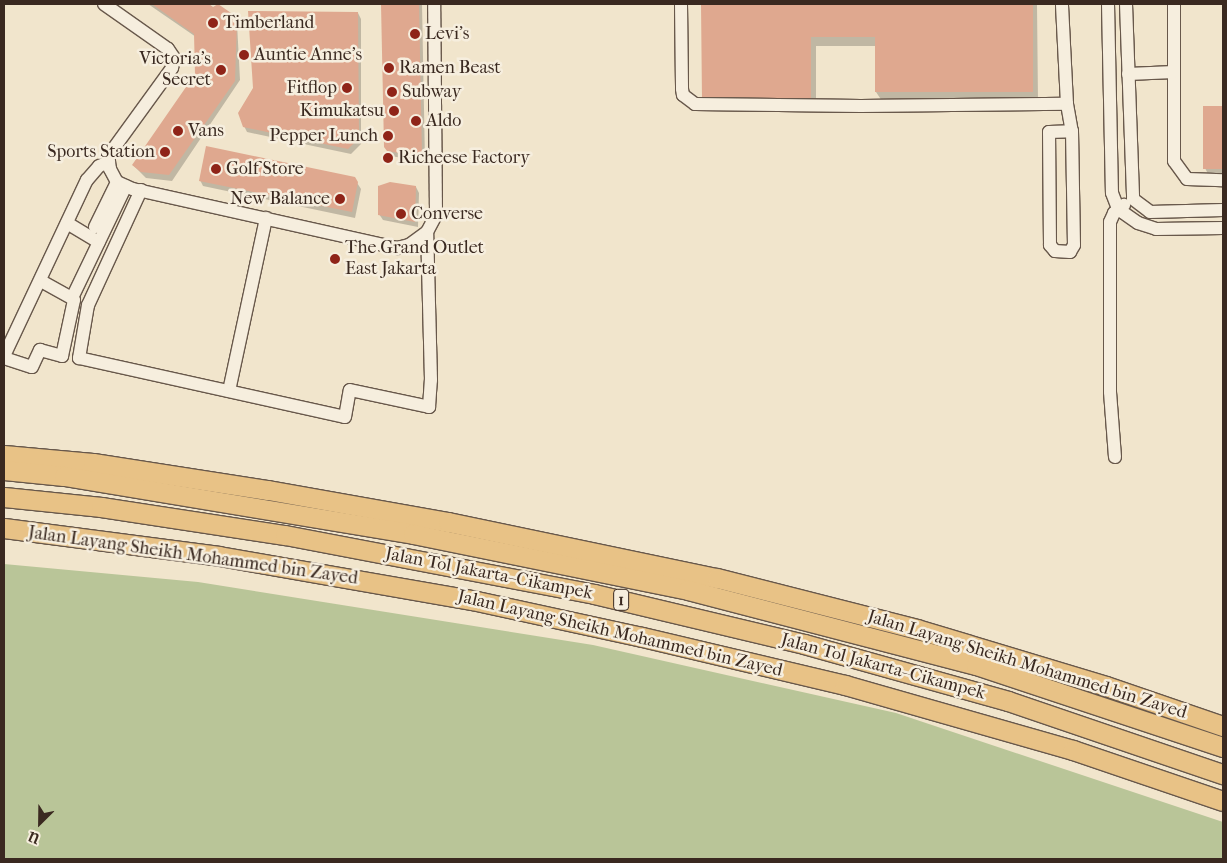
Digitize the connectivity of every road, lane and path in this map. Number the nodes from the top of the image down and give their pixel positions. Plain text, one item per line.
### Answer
1 (104, 4) edge
2 (434, 4) edge
3 (681, 4) edge
4 (1062, 4) edge
5 (1108, 4) edge
6 (1126, 4) edge
7 (1174, 4) edge
8 (1174, 72) junction
9 (1128, 74) junction
10 (1067, 104) junction
11 (1072, 131) junction
12 (109, 162) junction
13 (1223, 180) edge
14 (122, 184) junction
15 (141, 190) junction
16 (1133, 199) junction
17 (1118, 208) junction
18 (1223, 210) edge
19 (266, 218) junction
20 (67, 223) junction
21 (96, 227) dead end
22 (1223, 228) edge
23 (427, 232) junction
24 (100, 242) junction
25 (41, 281) junction
26 (72, 298) junction
27 (4, 357) edge
28 (228, 391) junction
29 (4, 455) edge
30 (1115, 457) dead end
31 (4, 470) edge
32 (4, 497) edge
33 (4, 528) edge
34 (1223, 726) edge
35 (1223, 747) edge
36 (1223, 774) edge
37 (1223, 801) edge

1 - 12 street
2 - 23 street
3 - 10 street
4 - 10 street
5 - 17 street
6 - 9 street
7 - 8 street
8 - 9 street
8 - 13 street
9 - 16 street
10 - 11 street
11 - 11 street
12 - 14 street
12 - 20 street
14 - 15 street
14 - 21 street
14 - 24 street
15 - 19 street
15 - 28 street
16 - 17 street
16 - 18 street
17 - 22 street
17 - 30 street
19 - 23 street
19 - 28 street
20 - 24 street
20 - 25 street
23 - 28 street
24 - 26 street
25 - 26 street
25 - 27 street
26 - 27 street
29 - 34 highway, Jalan Layang Sheikh Mohammed bin Zayed
31 - 35 highway, Jalan Tol Jakarta–Cikampek / 1
32 - 36 highway, Jalan Tol Jakarta–Cikampek / 1
33 - 37 highway, Jalan Layang Sheikh Mohammed bin Zayed / 1

